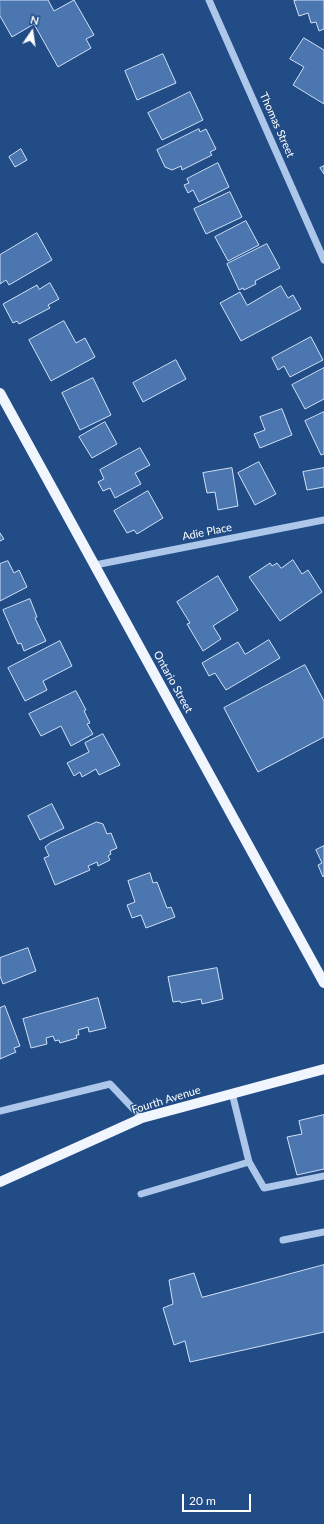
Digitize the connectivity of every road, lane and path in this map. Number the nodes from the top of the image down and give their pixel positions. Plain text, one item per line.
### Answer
1 (209, 0) edge
2 (324, 260) edge
3 (0, 393) edge
4 (324, 520) edge
5 (95, 565) junction
6 (324, 983) edge
7 (324, 1069) edge
8 (232, 1093) junction
9 (0, 1111) edge
10 (142, 1118) junction
11 (249, 1162) junction
12 (324, 1176) edge
13 (0, 1182) edge
14 (141, 1194) dead end
15 (324, 1232) edge
16 (283, 1240) dead end

1 - 2 street, Thomas Street
3 - 5 main road, Ontario Street
4 - 5 street, Adie Place
5 - 6 main road, Ontario Street
7 - 8 main road, Fourth Avenue
8 - 10 main road, Fourth Avenue
8 - 11 street
9 - 10 street
10 - 13 main road, Fourth Avenue
11 - 12 street
11 - 14 street
15 - 16 street

